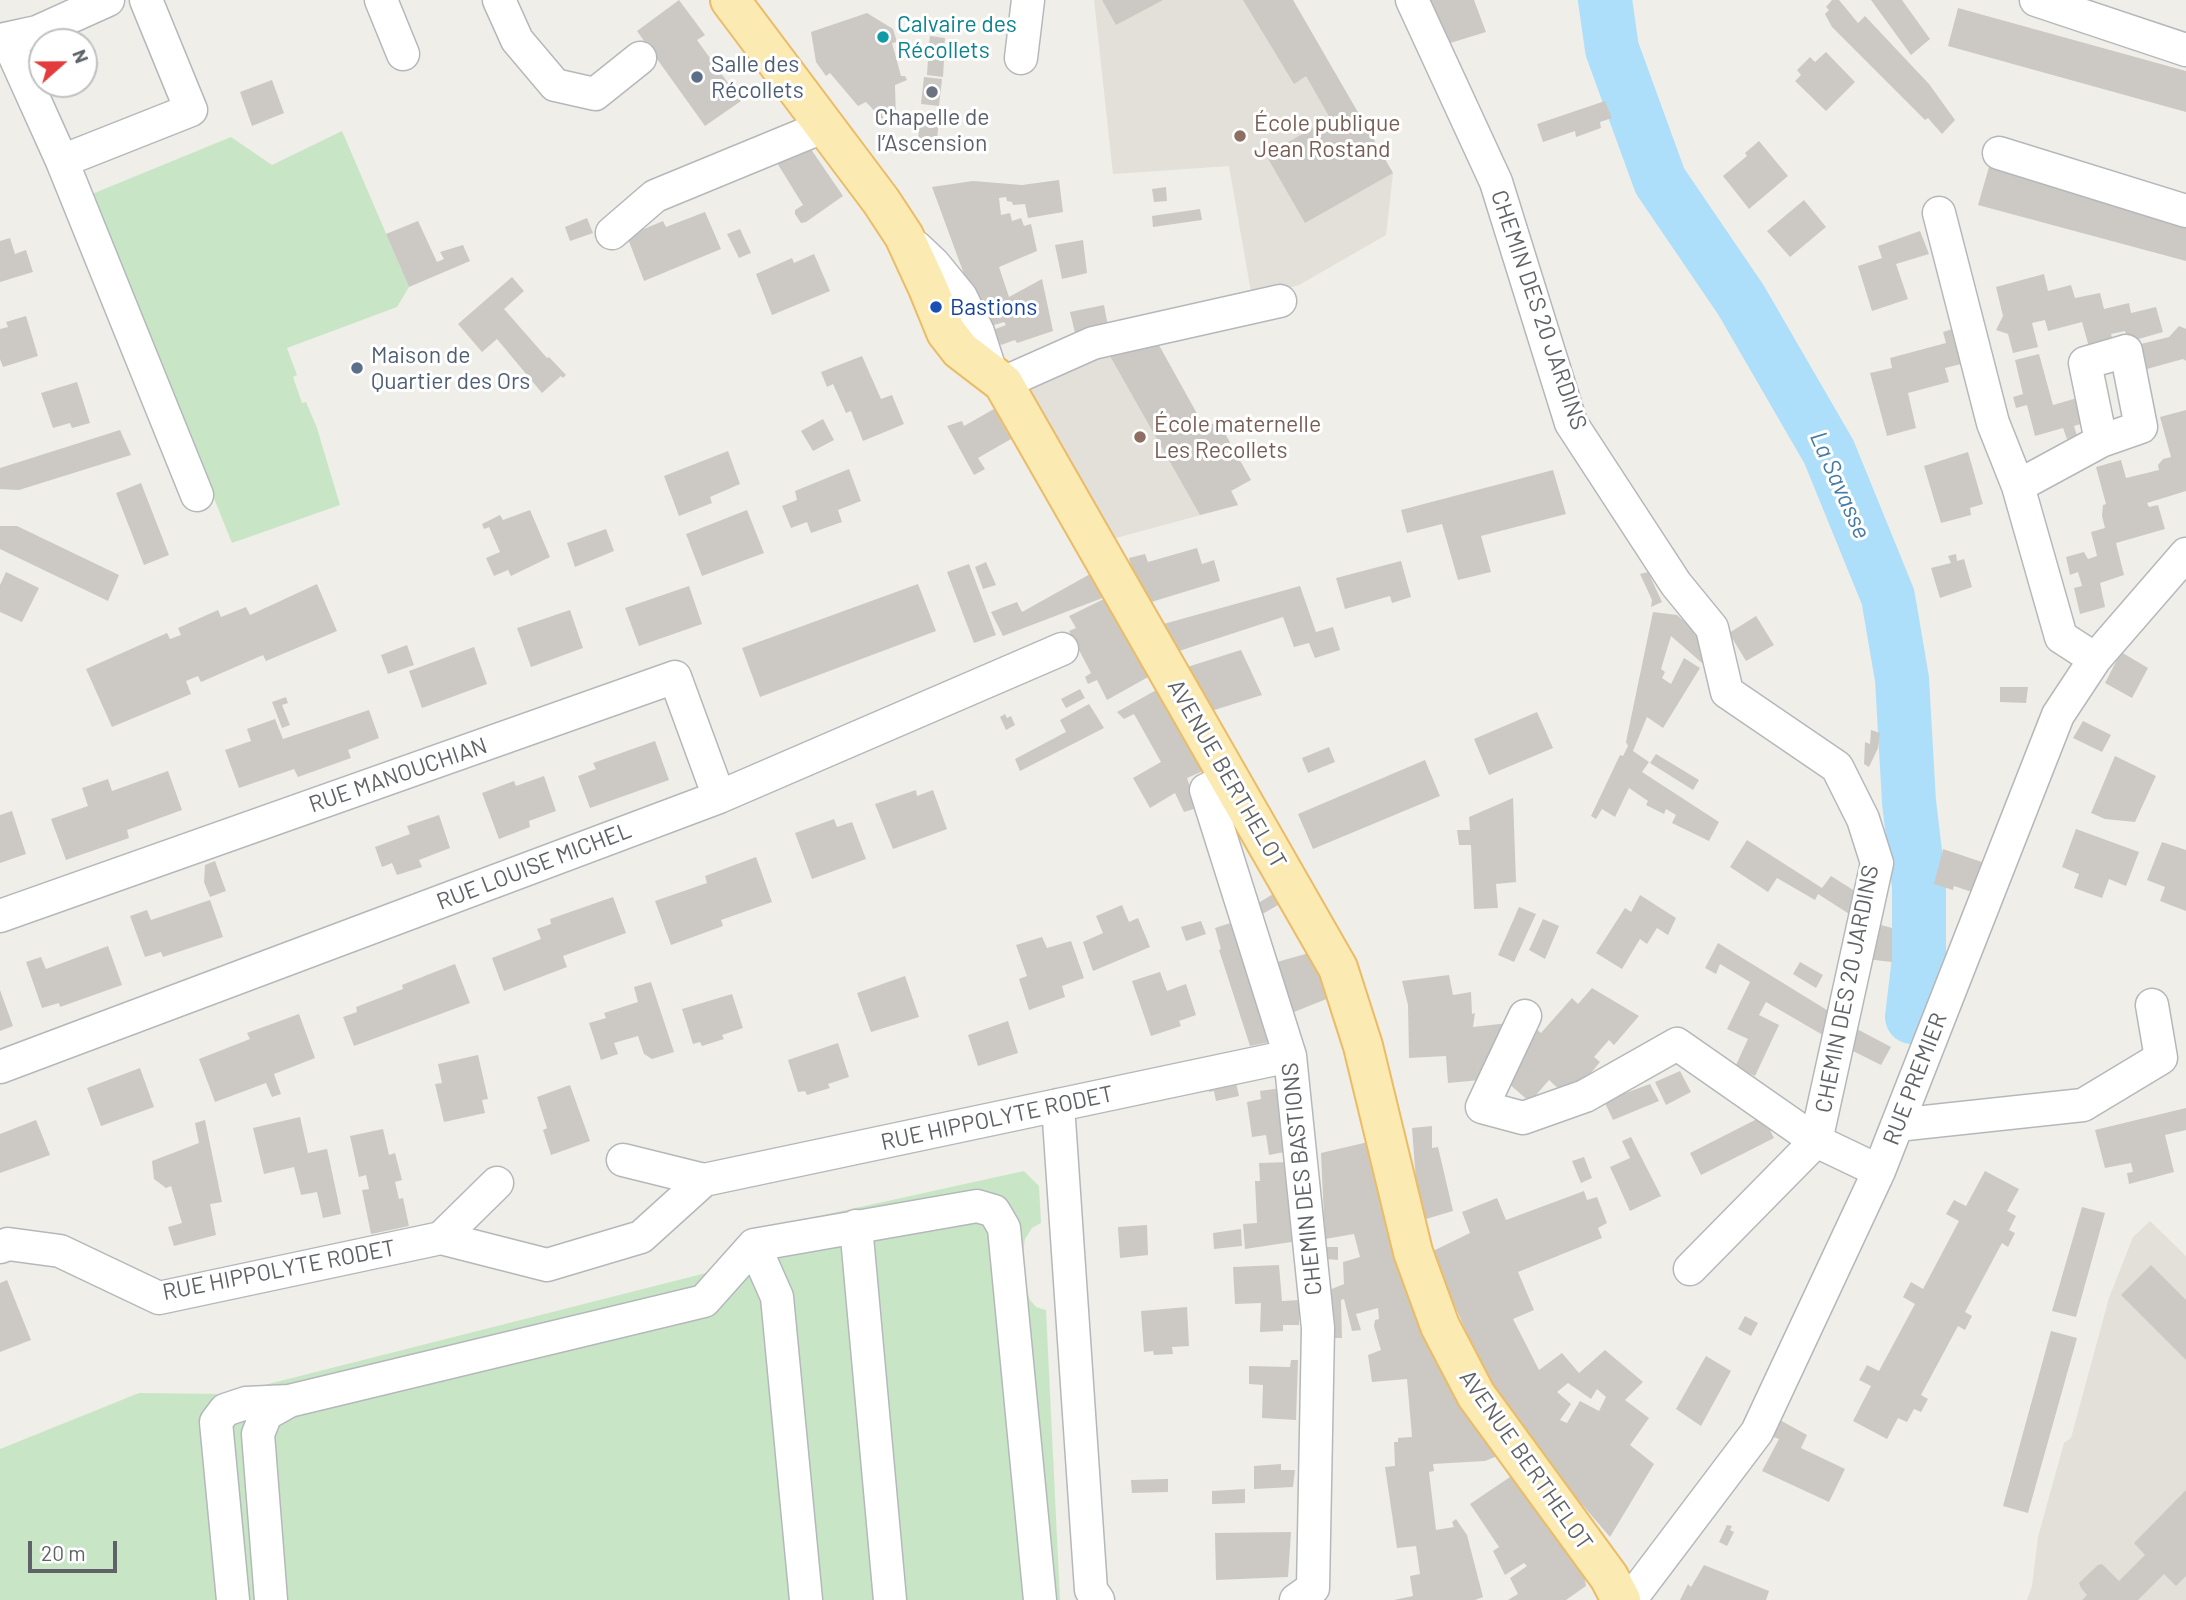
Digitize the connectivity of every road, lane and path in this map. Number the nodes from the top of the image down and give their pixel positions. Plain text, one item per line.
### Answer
1 (146, 0) edge
2 (381, 0) edge
3 (499, 0) edge
4 (730, 0) edge
5 (1028, 0) edge
6 (1412, 0) edge
7 (2036, 0) edge
8 (92, 3) edge
9 (3, 39) edge
10 (2186, 50) edge
11 (403, 54) dead end
12 (640, 58) dead end
13 (1021, 58) dead end
14 (825, 126) junction
15 (1999, 153) dead end
16 (62, 161) junction
17 (2186, 211) edge
18 (1938, 213) dead end
19 (612, 233) dead end
20 (1280, 301) dead end
21 (997, 378) junction
22 (2101, 441) dead end
23 (2018, 486) junction
24 (197, 495) dead end
25 (2186, 554) edge
26 (1062, 649) dead end
27 (2095, 659) junction
28 (1231, 778) junction
29 (719, 797) junction
30 (0, 916) edge
31 (2152, 1005) dead end
32 (1525, 1016) dead end
33 (1290, 1056) junction
34 (0, 1067) edge
35 (1058, 1105) junction
36 (1897, 1125) junction
37 (1816, 1141) junction
38 (623, 1160) dead end
39 (1879, 1171) junction
40 (704, 1180) junction
41 (497, 1183) dead end
42 (856, 1227) junction
43 (441, 1238) junction
44 (754, 1245) junction
45 (0, 1247) edge
46 (1690, 1269) dead end
47 (289, 1401) junction
48 (233, 1600) edge
49 (271, 1600) edge
50 (806, 1600) edge
51 (890, 1600) edge
52 (1040, 1600) edge
53 (1098, 1600) edge
54 (1296, 1600) edge
55 (1621, 1600) edge
56 (1630, 1600) edge

1 - 16 street
2 - 11 street
3 - 12 street
4 - 14 main road, AVENUE BERTHELOT
5 - 13 street
6 - 37 street, CHEMIN DES 20 JARDINS
7 - 10 street
8 - 9 street
9 - 16 street
14 - 19 street
14 - 21 main road, AVENUE BERTHELOT
15 - 17 street
16 - 24 street
18 - 23 street
20 - 21 street
21 - 28 main road, AVENUE BERTHELOT
22 - 23 street
23 - 27 street
25 - 27 street, RUE PREMIER
26 - 29 street, RUE LOUISE MICHEL
27 - 36 street, RUE PREMIER
28 - 33 street, CHEMIN DES BASTIONS
28 - 55 main road, AVENUE BERTHELOT
29 - 30 street, RUE MANOUCHIAN
29 - 34 street, RUE LOUISE MICHEL
31 - 36 street
32 - 37 street
33 - 35 street, RUE HIPPOLYTE RODET
33 - 54 street, CHEMIN DES BASTIONS
35 - 40 street, RUE HIPPOLYTE RODET
35 - 53 street
36 - 39 street, RUE PREMIER
37 - 39 street
37 - 46 street, CHEMIN DES 20 JARDINS
38 - 40 street, RUE HIPPOLYTE RODET
39 - 56 street, RUE PREMIER
40 - 43 street, RUE HIPPOLYTE RODET
41 - 43 street
42 - 44 street
42 - 51 street
42 - 52 street
43 - 45 street, RUE HIPPOLYTE RODET
44 - 47 street
44 - 50 street
47 - 48 street
47 - 49 street

